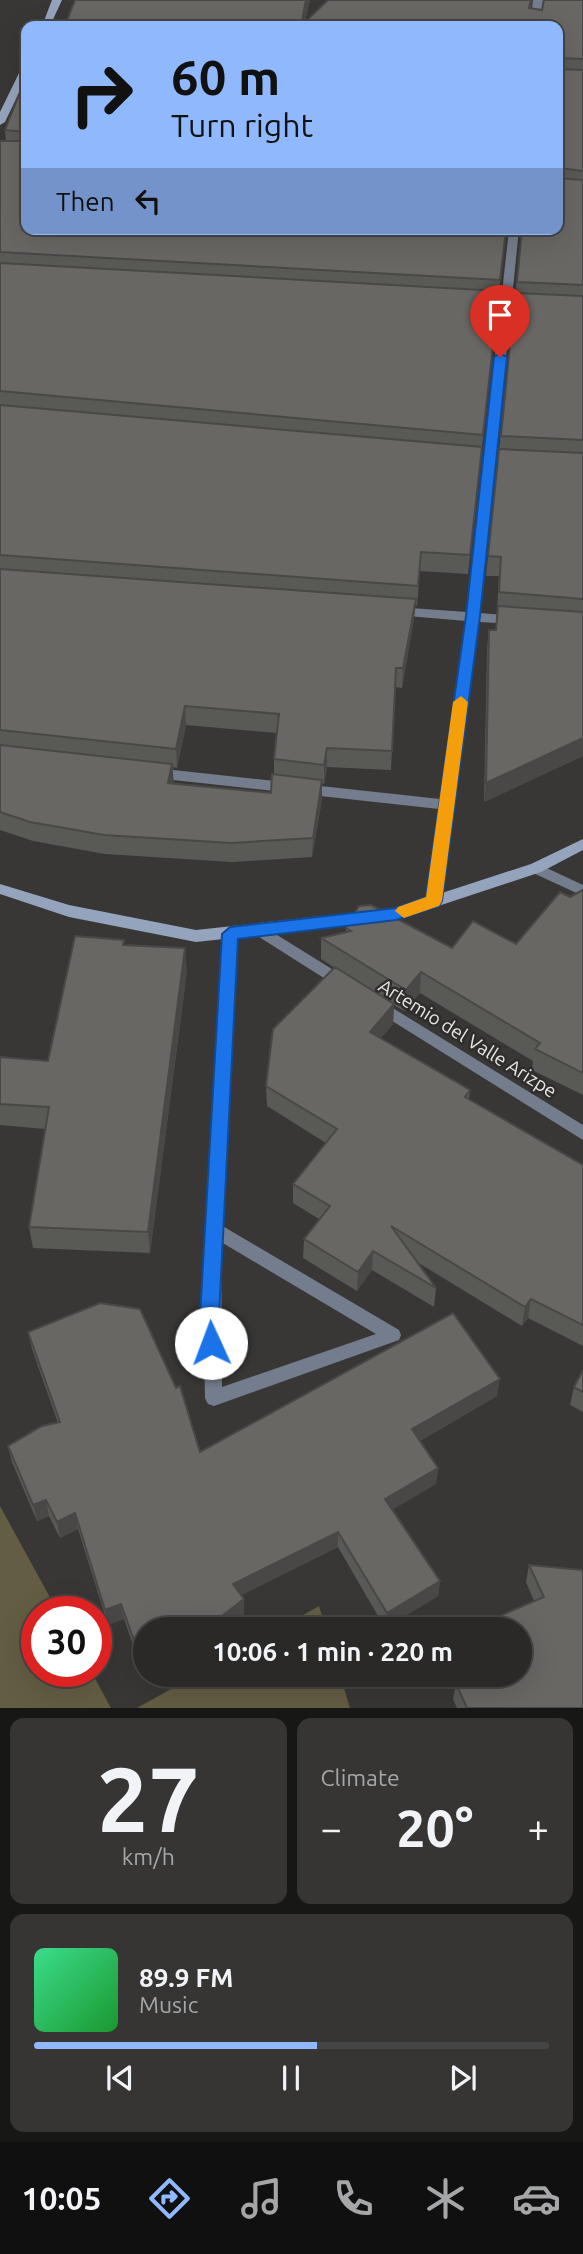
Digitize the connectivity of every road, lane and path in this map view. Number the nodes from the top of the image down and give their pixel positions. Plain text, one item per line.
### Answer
1 (57, 0) edge
2 (538, 0) edge
3 (48, 21) edge
4 (536, 21) edge
5 (21, 79) edge
6 (0, 122) edge
7 (513, 235) edge
8 (492, 304) edge
9 (506, 305) junction
10 (519, 306) edge
11 (376, 609) edge
12 (473, 616) junction
13 (528, 621) edge
14 (135, 771) edge
15 (445, 805) junction
16 (583, 844) edge
17 (536, 868) junction
18 (0, 889) edge
19 (583, 891) edge
20 (433, 901) junction
21 (261, 931) junction
22 (230, 934) junction
23 (583, 1133) edge
24 (214, 1229) junction

1 - 3 street
2 - 4 street
5 - 6 street
7 - 9 street
8 - 9 street
9 - 10 street
9 - 12 street
11 - 12 street
12 - 13 street
12 - 15 street
14 - 15 street
15 - 20 street
16 - 17 street
17 - 19 street
17 - 20 street
18 - 22 street
20 - 21 street
21 - 22 street
21 - 23 street, Artemio del Valle Arizpe
22 - 24 street
24 - 24 street

